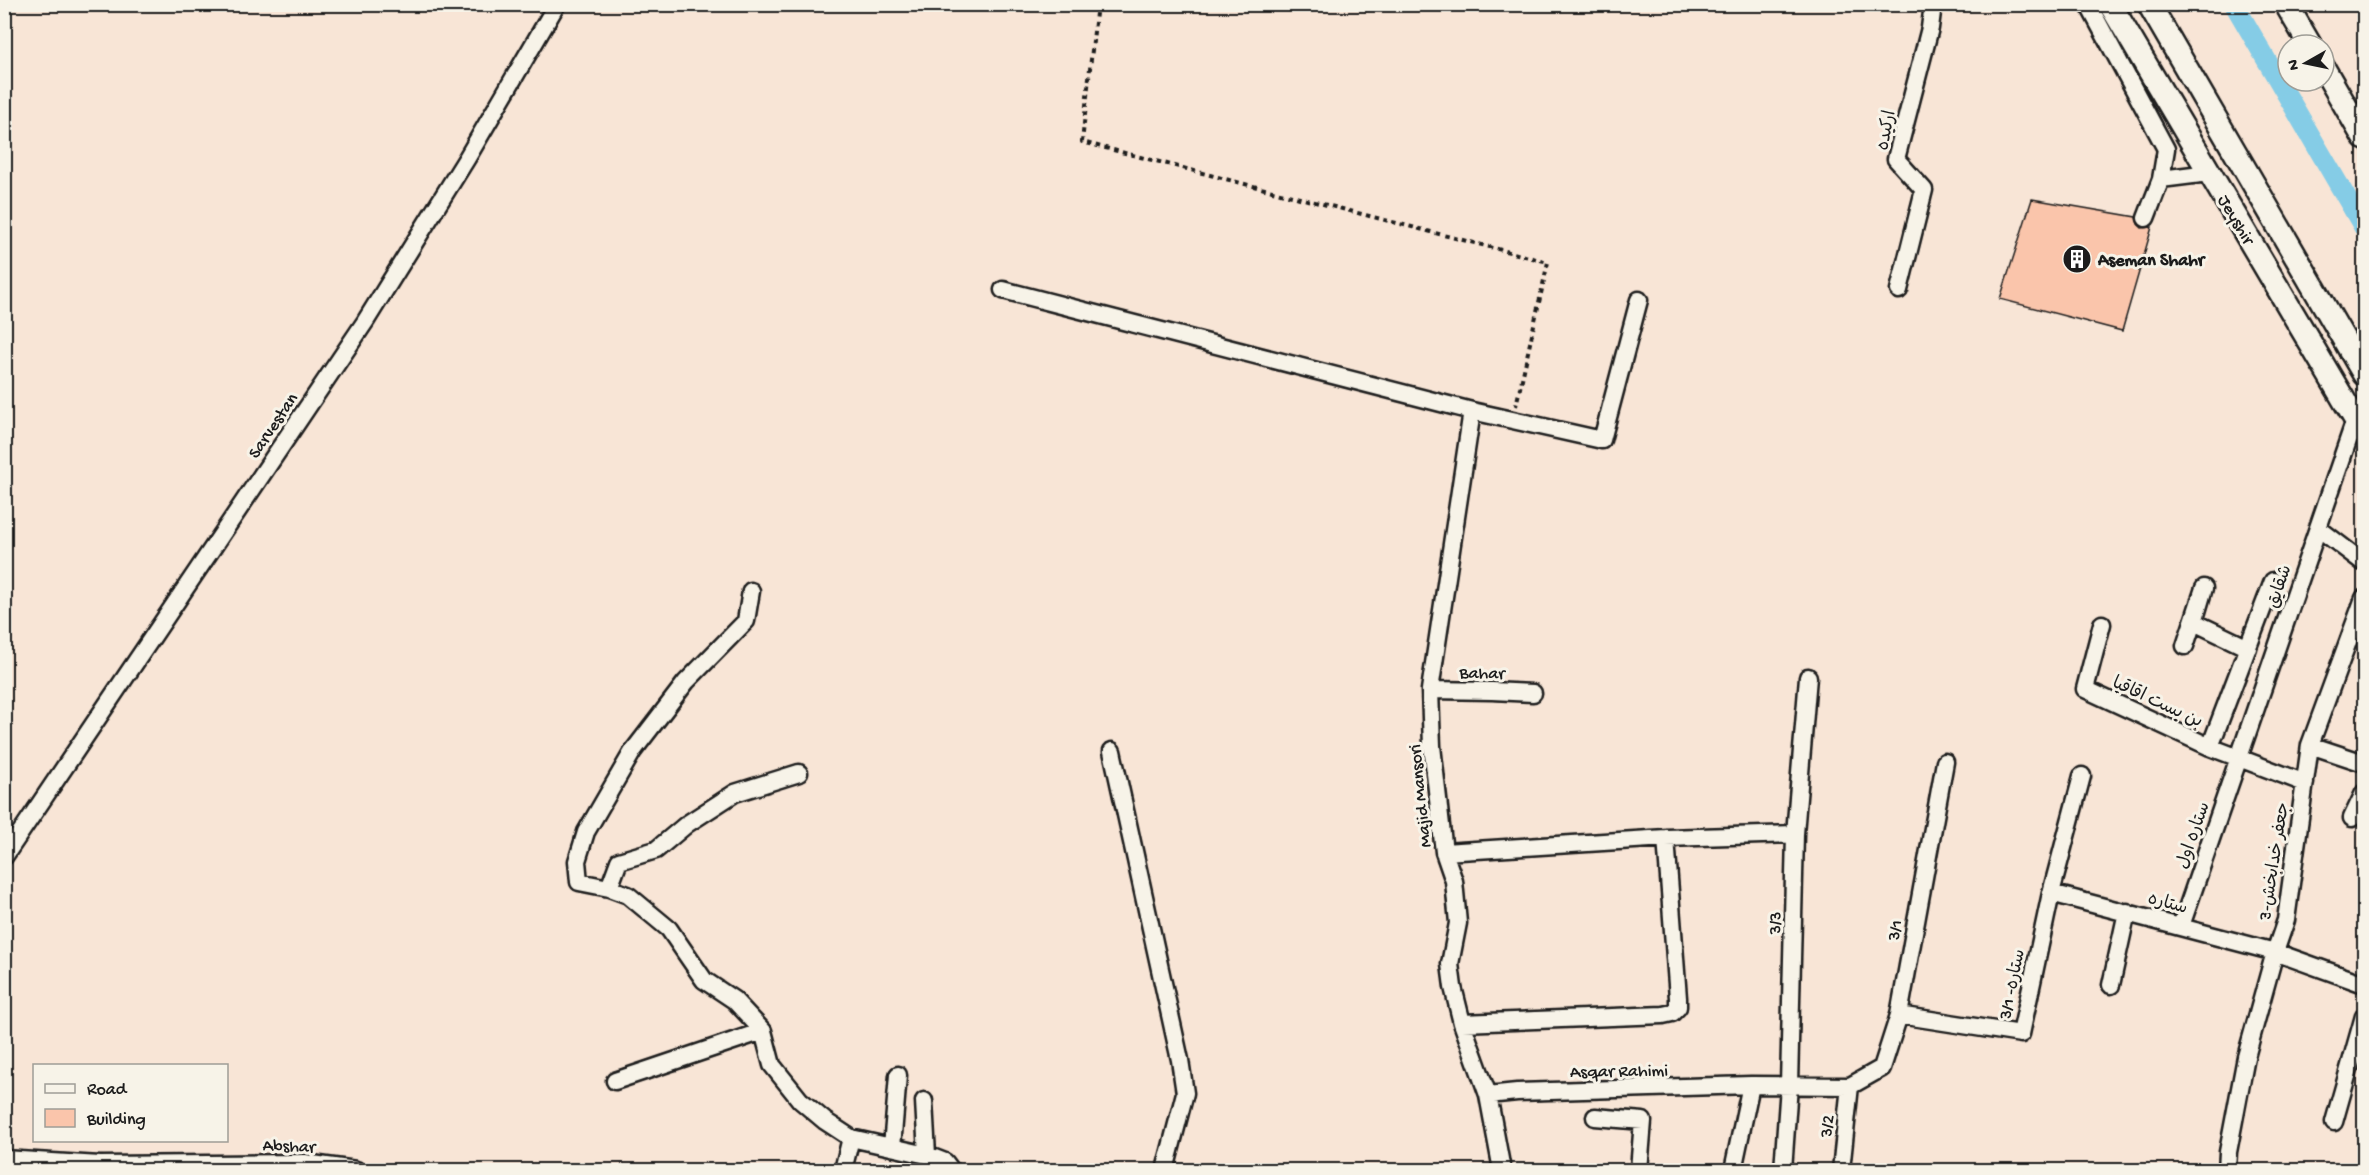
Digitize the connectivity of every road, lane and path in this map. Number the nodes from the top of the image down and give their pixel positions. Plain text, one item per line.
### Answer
1 (557, 4) edge
2 (1097, 4) edge
3 (1933, 4) edge
4 (2088, 4) edge
5 (2110, 4) edge
6 (2149, 4) edge
7 (2286, 4) edge
8 (2303, 33) edge
9 (2336, 90) edge
10 (2180, 123) junction
11 (2364, 138) edge
12 (2166, 149) junction
13 (2209, 173) junction
14 (2161, 179) junction
15 (2146, 218) dead end
16 (1002, 290) dead end
17 (1899, 290) dead end
18 (1639, 300) dead end
19 (2364, 374) edge
20 (1472, 411) junction
21 (1512, 420) junction
22 (2359, 430) edge
23 (2318, 528) junction
24 (2364, 562) edge
25 (2273, 581) dead end
26 (751, 591) dead end
27 (2364, 598) edge
28 (2102, 624) dead end
29 (2185, 646) dead end
30 (2248, 648) junction
31 (1808, 677) dead end
32 (1430, 690) junction
33 (1533, 693) dead end
34 (2310, 745) junction
35 (2210, 747) junction
36 (1112, 751) dead end
37 (2240, 758) junction
38 (1945, 762) dead end
39 (2364, 763) edge
40 (799, 773) dead end
41 (2082, 776) dead end
42 (2305, 783) junction
43 (2364, 793) edge
44 (2352, 818) dead end
45 (1795, 834) junction
46 (1666, 838) junction
47 (1444, 852) junction
48 (4, 857) edge
49 (609, 888) junction
50 (2051, 892) junction
51 (2127, 912) junction
52 (2181, 926) junction
53 (2275, 952) junction
54 (2364, 984) edge
55 (2111, 985) dead end
56 (1899, 1015) junction
57 (2364, 1016) edge
58 (1462, 1023) junction
59 (763, 1031) junction
60 (898, 1075) dead end
61 (615, 1081) dead end
62 (1751, 1085) junction
63 (1789, 1085) junction
64 (1850, 1086) junction
65 (1488, 1095) junction
66 (924, 1101) dead end
67 (1595, 1117) dead end
68 (2334, 1122) dead end
69 (851, 1138) junction
70 (892, 1147) junction
71 (927, 1155) junction
72 (4, 1159) edge
73 (100, 1168) edge
74 (356, 1170) edge
75 (843, 1170) edge
76 (951, 1170) edge
77 (1165, 1170) edge
78 (1502, 1170) edge
79 (1639, 1170) edge
80 (1733, 1170) edge
81 (1783, 1170) edge
82 (1841, 1170) edge
83 (2227, 1170) edge

1 - 48 street, Sarvestan
2 - 21 path
3 - 17 street, ارکیده
4 - 12 street
5 - 10 main road, Jeyshir
6 - 19 main road, Jeyshir
7 - 8 main road
9 - 11 main road
10 - 12 street
10 - 13 main road, Jeyshir
12 - 14 street
13 - 14 street
13 - 22 main road, Jeyshir
14 - 15 street
16 - 20 street
18 - 21 street
20 - 21 street
20 - 32 street, Majid Mansori
22 - 23 street, شقایق
23 - 24 street
23 - 37 street, شقایق
25 - 30 street
26 - 49 street
27 - 34 street, جعفر خدابخش-3
28 - 35 street, بن بست اقاقیا
29 - 30 street
30 - 35 street
31 - 45 street, 3/3
32 - 33 street, Bahar
32 - 47 street, Majid Mansori
34 - 39 street
34 - 42 street, جعفر خدابخش-3
35 - 37 street
36 - 77 street
37 - 42 street
37 - 52 street, ستاره اول
38 - 56 street, 3/1
40 - 49 street
41 - 50 street
42 - 53 street, جعفر خدابخش-3
43 - 44 street
45 - 46 street
45 - 63 street, 3/3
46 - 47 street
46 - 58 street
47 - 58 street, Majid Mansori
49 - 59 street
50 - 51 street, ستاره
50 - 56 street, ستاره- 3/1
51 - 52 street, ستاره
51 - 55 street
52 - 53 street, ستاره
53 - 54 street, ستاره
53 - 83 street, جعفر خدابخش-3
56 - 64 street, 3/1
57 - 68 street
58 - 65 street, Majid Mansori
59 - 61 street
59 - 69 street
60 - 70 street
62 - 63 street, Asqar Rahimi
62 - 65 street, Asqar Rahimi
62 - 80 street
63 - 64 street, Asqar Rahimi
63 - 81 street, 3/3
64 - 82 street, 3/2
65 - 78 street, Majid Mansori
66 - 71 street
67 - 79 street
69 - 70 street
69 - 75 street
70 - 71 street
71 - 76 street
72 - 73 street, Abshar
73 - 74 street, Abshar

